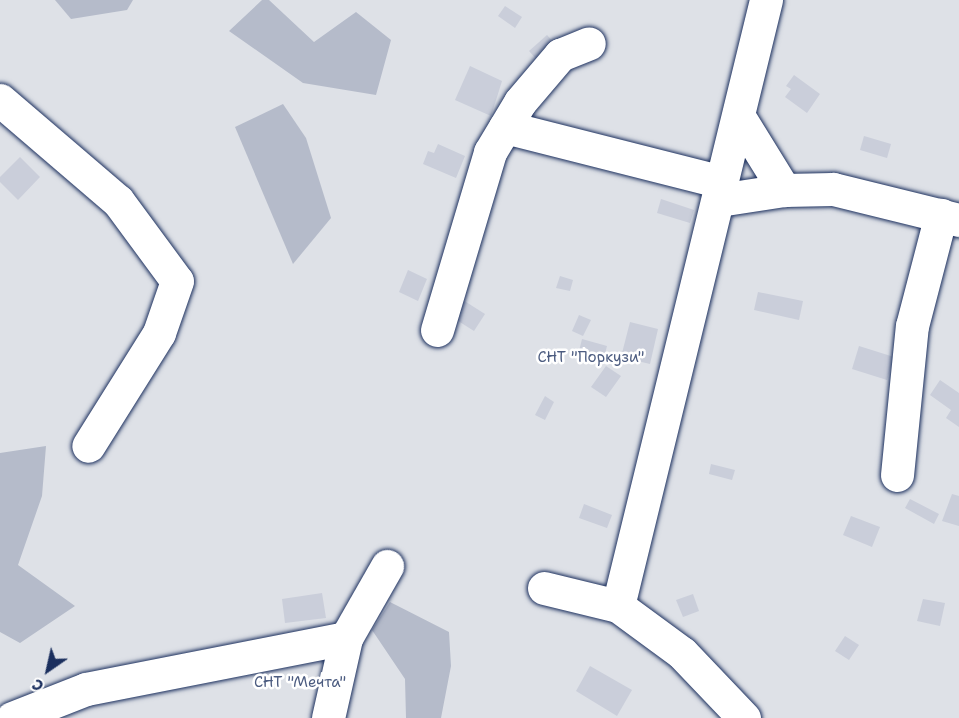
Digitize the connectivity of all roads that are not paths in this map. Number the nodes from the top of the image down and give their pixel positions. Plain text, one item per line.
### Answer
1 (766, 0) edge
2 (589, 44) dead end
3 (0, 100) edge
4 (739, 117) junction
5 (505, 127) junction
6 (784, 190) junction
7 (721, 191) junction
8 (950, 217) edge
9 (437, 330) dead end
10 (88, 446) dead end
11 (897, 475) dead end
12 (387, 566) dead end
13 (544, 588) dead end
14 (618, 606) junction
15 (346, 638) junction
16 (12, 718) edge
17 (328, 718) edge
18 (744, 718) edge

1 - 4 street
2 - 5 street
3 - 10 street
4 - 6 street
4 - 7 street
5 - 7 street
5 - 9 street
6 - 7 street
6 - 8 street
7 - 14 street
8 - 11 street
12 - 15 street
13 - 14 street
14 - 18 street
15 - 16 street
15 - 17 street

